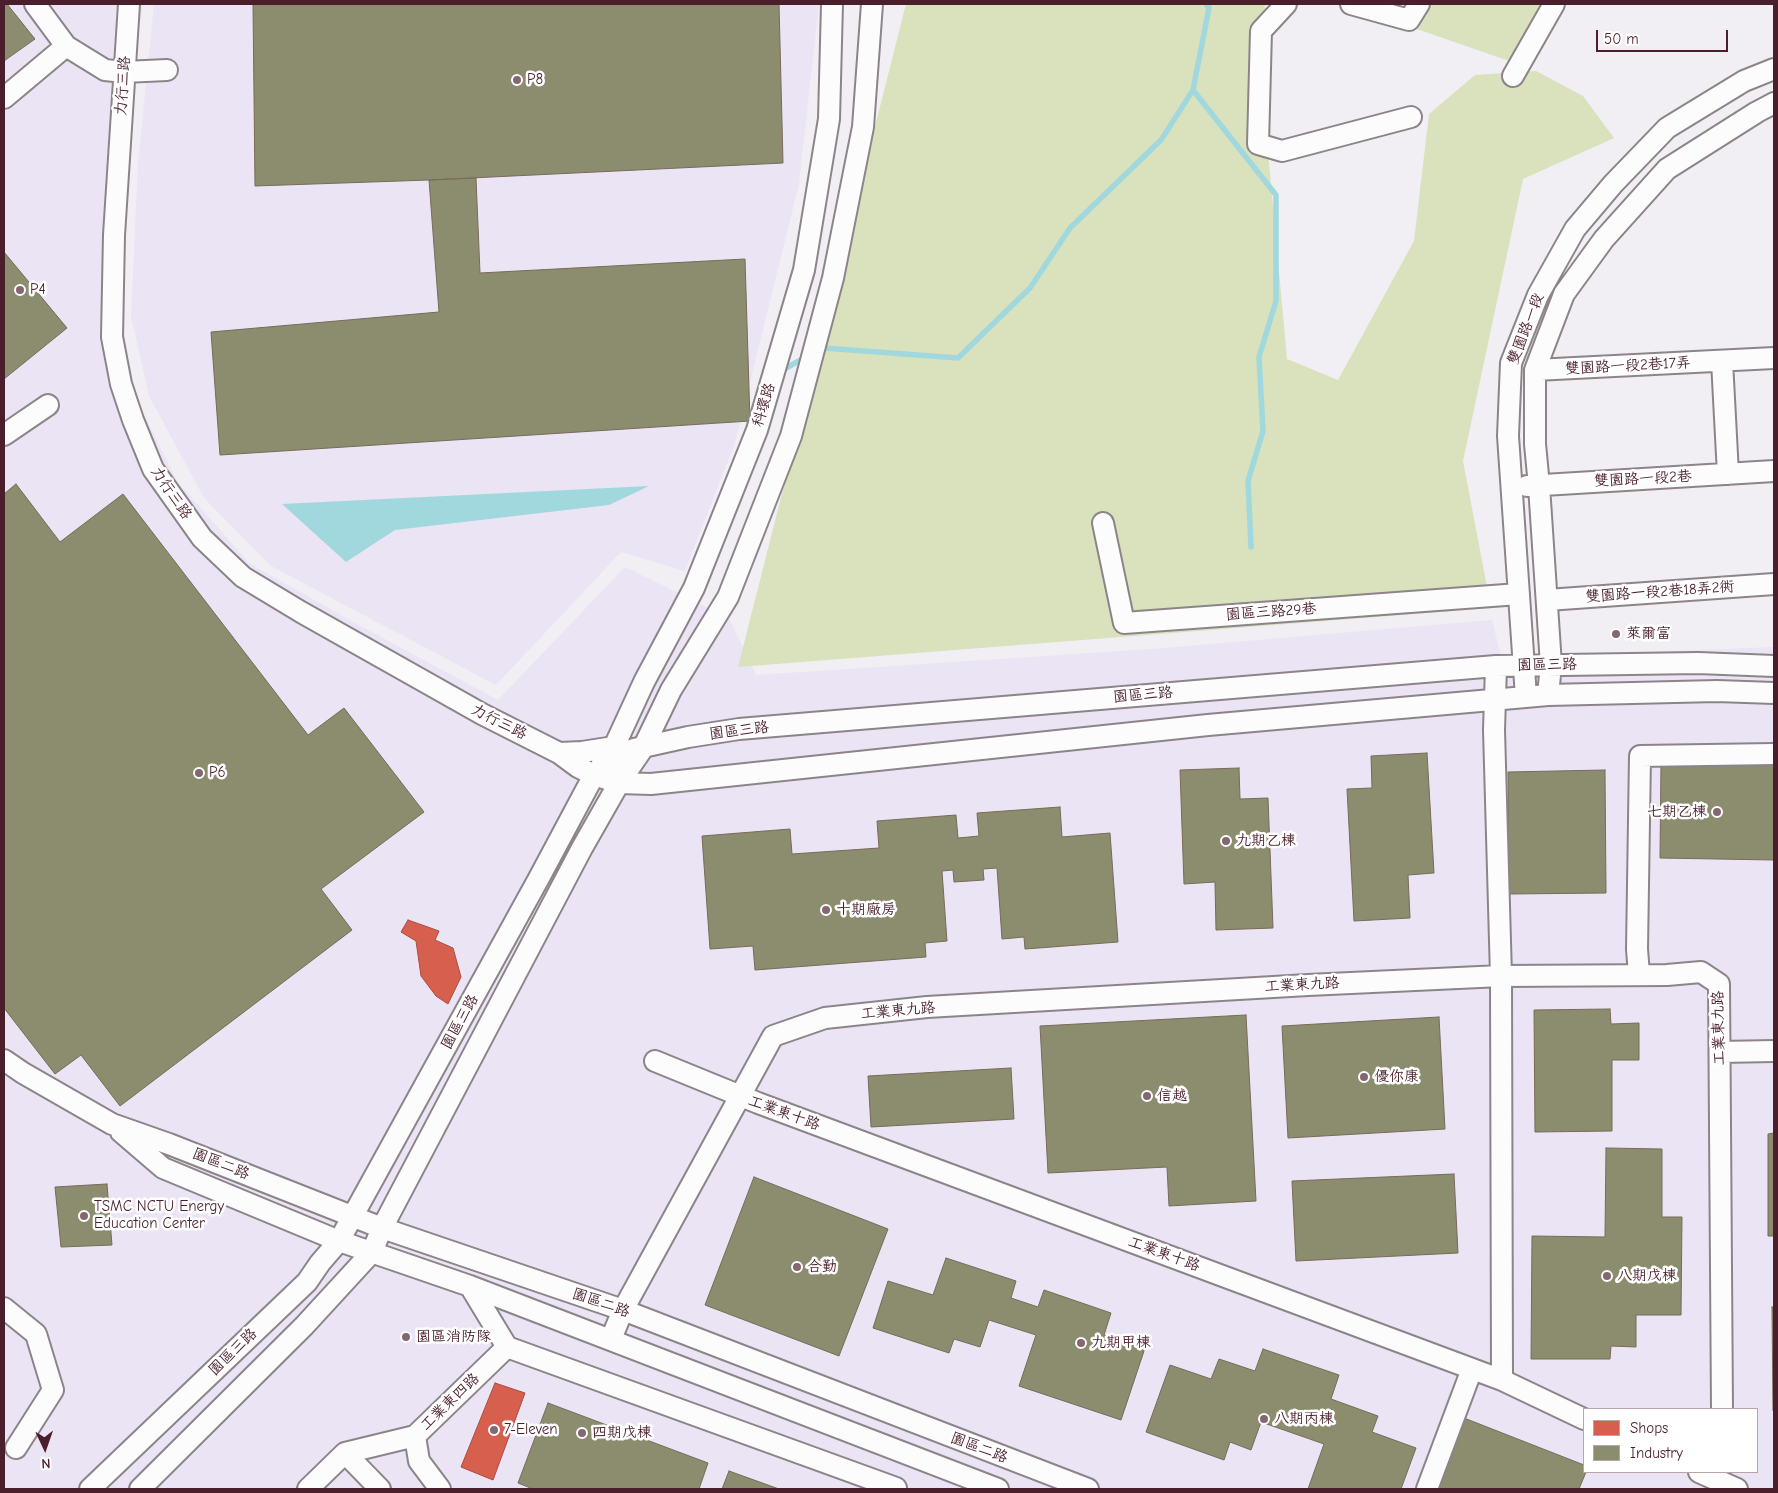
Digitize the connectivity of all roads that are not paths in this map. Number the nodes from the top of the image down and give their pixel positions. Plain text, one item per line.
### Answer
1 (34, 4) edge
2 (129, 4) edge
3 (832, 4) edge
4 (872, 4) edge
5 (1286, 4) edge
6 (1351, 4) edge
7 (1554, 4) edge
8 (1414, 12) edge
9 (66, 46) junction
10 (1774, 69) edge
11 (167, 70) dead end
12 (124, 72) junction
13 (1513, 76) dead end
14 (4, 98) edge
15 (1774, 103) edge
16 (1411, 117) dead end
17 (1774, 358) edge
18 (1722, 361) junction
19 (1535, 370) junction
20 (48, 405) dead end
21 (4, 435) edge
22 (1774, 472) edge
23 (1728, 474) junction
24 (1539, 486) junction
25 (1512, 487) junction
26 (1103, 523) dead end
27 (1774, 584) edge
28 (1519, 594) junction
29 (1547, 600) junction
30 (1551, 665) junction
31 (1496, 666) junction
32 (1524, 666) junction
33 (1774, 666) edge
34 (1774, 693) edge
35 (1548, 695) junction
36 (1526, 697) junction
37 (667, 698) junction
38 (1494, 700) junction
39 (688, 737) junction
40 (630, 748) junction
41 (559, 753) junction
42 (1774, 754) edge
43 (594, 775) junction
44 (619, 783) junction
45 (1639, 975) junction
46 (1501, 976) junction
47 (1774, 1051) edge
48 (1720, 1052) junction
49 (4, 1060) edge
50 (655, 1061) dead end
51 (740, 1096) junction
52 (112, 1124) junction
53 (353, 1217) junction
54 (382, 1228) junction
55 (339, 1240) junction
56 (372, 1252) junction
57 (470, 1286) junction
58 (4, 1308) edge
59 (623, 1310) junction
60 (611, 1339) junction
61 (508, 1348) junction
62 (1472, 1369) junction
63 (1502, 1380) junction
64 (1722, 1408) edge
65 (1583, 1418) edge
66 (415, 1436) junction
67 (16, 1448) dead end
68 (345, 1453) junction
69 (1002, 1457) junction
70 (1701, 1473) edge
71 (1725, 1483) edge
72 (896, 1488) edge
73 (990, 1488) edge
74 (90, 1489) edge
75 (140, 1489) edge
76 (308, 1489) edge
77 (380, 1489) edge
78 (440, 1489) edge
79 (1088, 1489) edge
80 (1427, 1489) edge

1 - 9 street
2 - 12 street, 力行三路
3 - 40 street, 科環路
4 - 37 street, 科環路
5 - 16 street
6 - 8 street
7 - 13 street
9 - 12 street
9 - 14 street
10 - 25 street, 雙園路一段
11 - 12 street
12 - 41 street, 力行三路
15 - 19 street, 雙園路一段
17 - 18 street, 雙園路一段2巷17弄
18 - 19 street, 雙園路一段2巷17弄
18 - 23 street
19 - 24 street, 雙園路一段
20 - 21 street
22 - 23 street, 雙園路一段2巷
23 - 24 street, 雙園路一段2巷
24 - 25 street, 雙園路一段2巷
24 - 29 street, 雙園路一段
25 - 28 street, 雙園路一段
26 - 28 street, 園區三路29巷
27 - 29 street, 雙園路一段2巷18弄2衖
28 - 32 street, 雙園路一段
29 - 30 street, 雙園路一段
30 - 32 street, 園區三路
30 - 33 street, 園區三路
30 - 35 street, 雙園路一段
31 - 32 street, 園區三路
31 - 38 street
31 - 39 street, 園區三路
32 - 36 street, 雙園路一段
34 - 35 street, 園區三路
35 - 36 street, 園區三路
36 - 38 street, 園區三路
37 - 39 street
37 - 40 street, 科環路
38 - 44 street, 園區三路
38 - 46 street
39 - 40 street, 園區三路
40 - 41 street, 力行三路
40 - 43 street, 科環路
40 - 44 street, 科環路
41 - 43 street, 力行三路
42 - 45 street
43 - 44 street, 力行三路
43 - 53 street, 園區三路
44 - 54 street, 園區三路
45 - 46 street, 工業東九路
45 - 48 street, 工業東九路
46 - 51 street, 工業東九路
46 - 63 street
47 - 48 street
48 - 64 street, 工業東九路
49 - 52 street, 園區二路
50 - 51 street, 工業東十路
51 - 59 street, 工業東九路
51 - 62 street, 工業東十路
52 - 53 street, 園區二路
52 - 55 street, 園區二路
53 - 54 street, 園區二路
53 - 55 street, 園區三路
54 - 56 street, 園區三路
54 - 59 street, 園區二路
55 - 56 street, 園區二路
55 - 74 street, 園區三路
56 - 57 street, 園區二路
56 - 75 street, 園區三路
57 - 60 street, 園區二路
57 - 61 street
58 - 67 street
59 - 60 street, 工業東九路
59 - 69 street, 園區二路
60 - 73 street, 園區二路
61 - 66 street, 工業東四路
61 - 72 street
62 - 63 street, 工業東十路
62 - 80 street
63 - 65 street, 工業東十路
66 - 68 street
66 - 78 street, 工業東四路
68 - 76 street
68 - 77 street
69 - 73 street
69 - 79 street, 園區二路
70 - 71 street

